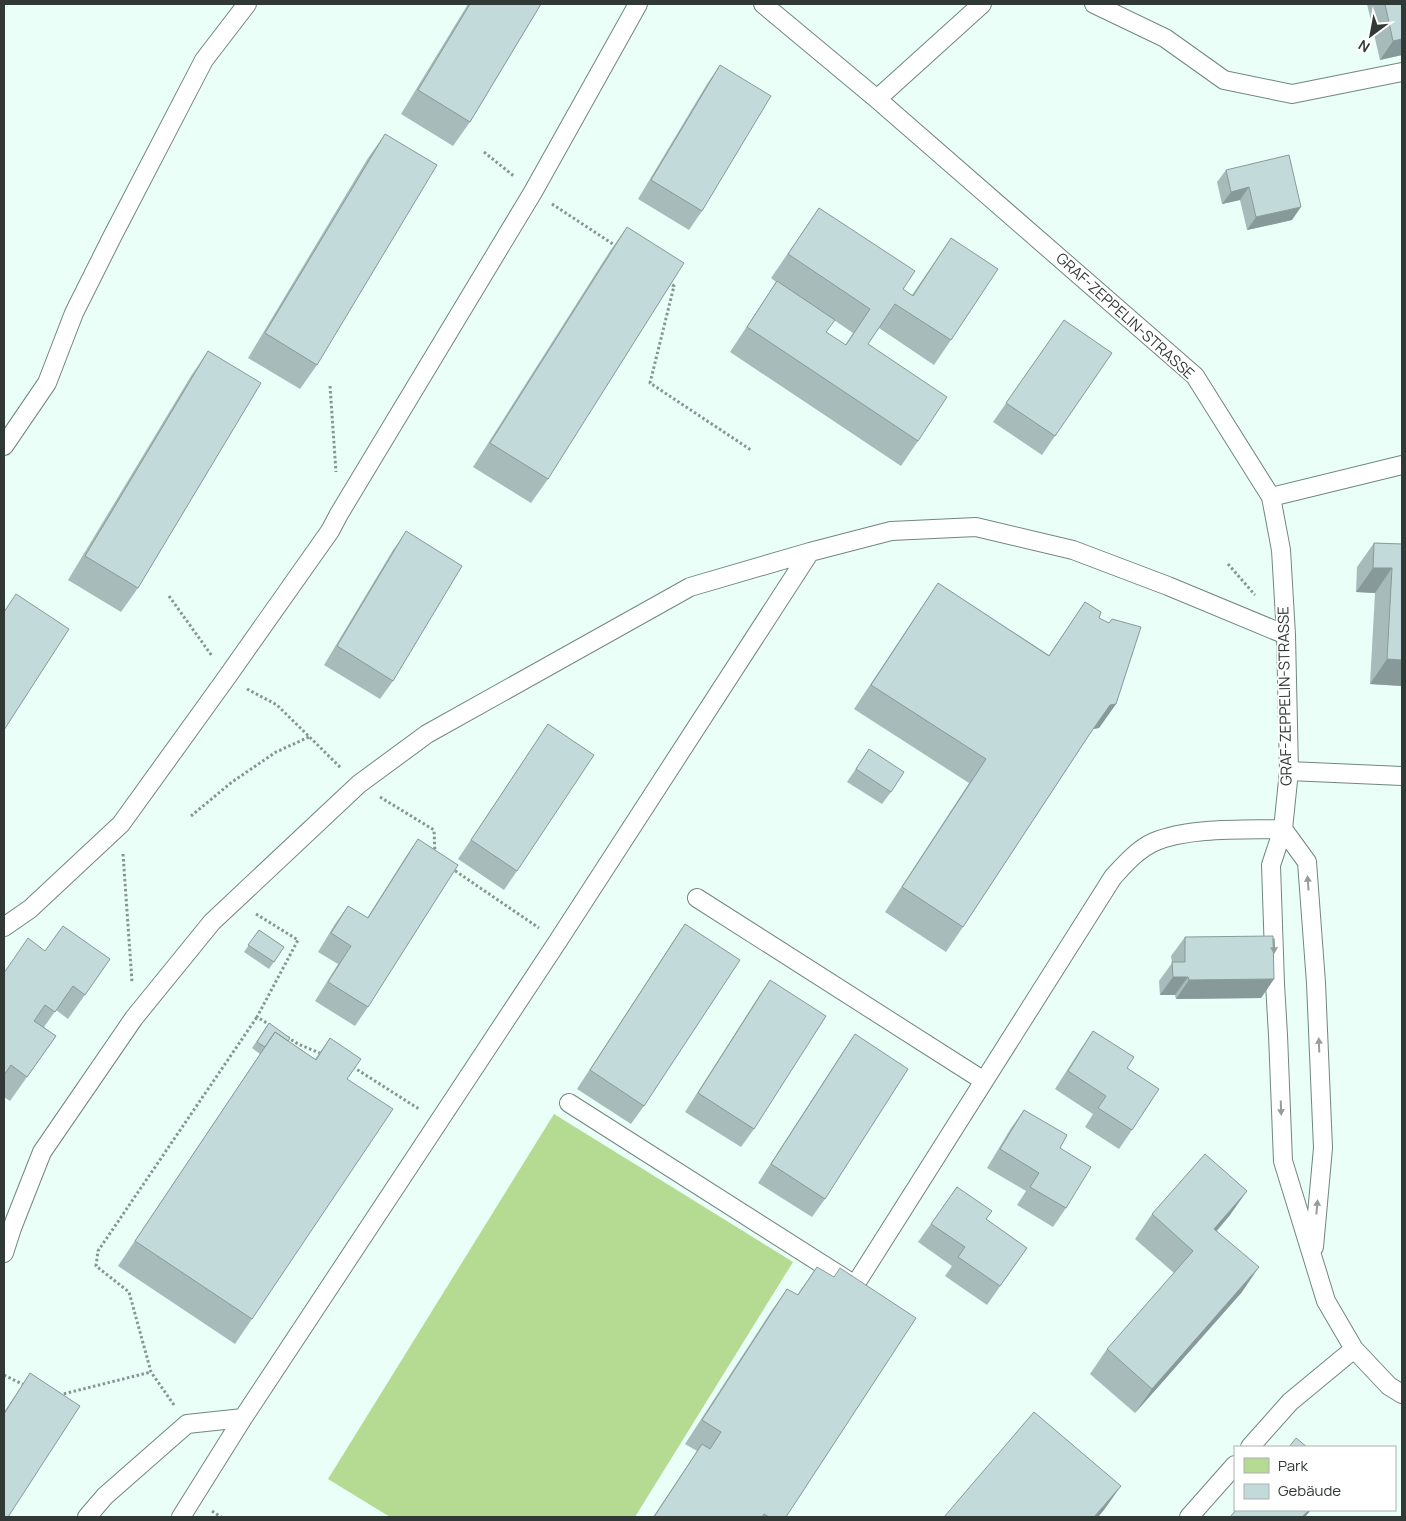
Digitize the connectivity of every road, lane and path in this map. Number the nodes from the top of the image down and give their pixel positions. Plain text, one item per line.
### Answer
1 (247, 4) edge
2 (638, 4) edge
3 (763, 4) edge
4 (982, 4) edge
5 (1094, 4) edge
6 (1402, 72) edge
7 (877, 99) junction
8 (484, 152) dead end
9 (533, 192) junction
10 (619, 249) edge
11 (666, 281) edge
12 (330, 386) dead end
13 (4, 446) edge
14 (751, 450) dead end
15 (1402, 465) edge
16 (336, 474) dead end
17 (1271, 497) junction
18 (810, 552) junction
19 (1228, 564) dead end
20 (1256, 596) dead end
21 (1286, 635) junction
22 (309, 737) dead end
23 (1289, 772) junction
24 (1402, 776) edge
25 (191, 816) dead end
26 (121, 824) junction
27 (1283, 829) junction
28 (698, 898) dead end
29 (234, 901) junction
30 (4, 927) edge
31 (257, 1017) junction
32 (134, 1018) junction
33 (273, 1028) edge
34 (282, 1033) edge
35 (323, 1054) edge
36 (349, 1064) edge
37 (984, 1082) junction
38 (569, 1103) dead end
39 (439, 1122) junction
40 (4, 1253) edge
41 (1313, 1255) junction
42 (1354, 1349) junction
43 (151, 1372) junction
44 (4, 1375) edge
45 (30, 1388) edge
46 (1402, 1394) edge
47 (57, 1395) edge
48 (243, 1418) junction
49 (188, 1424) junction
50 (1251, 1446) edge
51 (1234, 1466) edge
52 (87, 1517) edge
53 (181, 1517) edge
54 (1189, 1517) edge

1 - 13 lane
2 - 9 lane
3 - 7 lane, GRAF-ZEPPELIN-STRASSE
4 - 7 lane
5 - 6 lane
7 - 17 lane, GRAF-ZEPPELIN-STRASSE
8 - 9 path
9 - 10 path
9 - 26 lane
11 - 14 path
12 - 16 path
15 - 17 lane
17 - 21 lane, GRAF-ZEPPELIN-STRASSE
18 - 21 lane
18 - 29 lane
18 - 39 lane
19 - 20 path
21 - 23 lane, GRAF-ZEPPELIN-STRASSE
22 - 25 path
23 - 24 lane
23 - 27 lane, GRAF-ZEPPELIN-STRASSE
26 - 30 lane
26 - 32 path
27 - 37 lane
27 -> 41 lane, GRAF-ZEPPELIN-STRASSE
41 -> 27 lane, GRAF-ZEPPELIN-STRASSE
28 - 37 lane
29 - 31 path
29 - 32 lane
31 - 33 path
31 - 43 path
32 - 40 lane
34 - 35 path
36 - 39 path
37 - 38 lane
39 - 48 lane
41 - 42 lane, GRAF-ZEPPELIN-STRASSE
42 - 46 lane, GRAF-ZEPPELIN-STRASSE
42 - 50 lane
43 - 47 path
43 - 49 path
44 - 45 path
48 - 49 lane
48 - 53 lane
49 - 52 lane
51 - 54 lane

